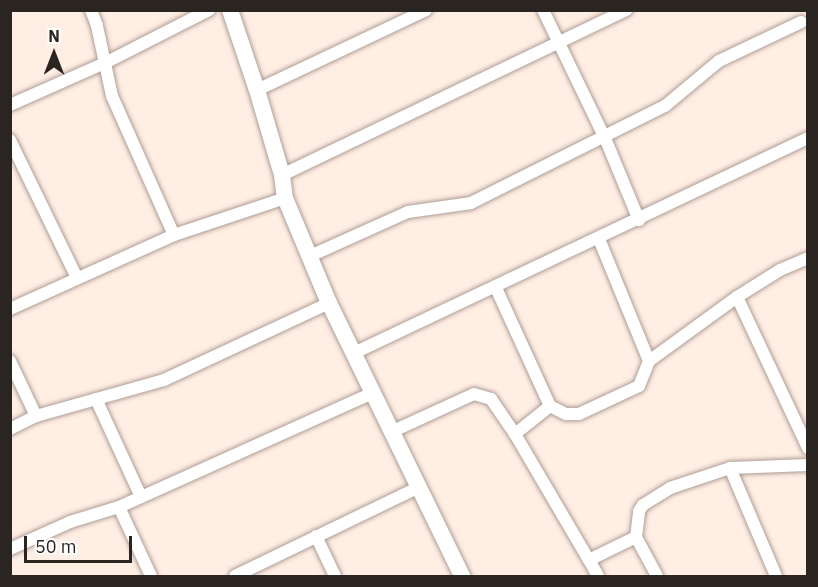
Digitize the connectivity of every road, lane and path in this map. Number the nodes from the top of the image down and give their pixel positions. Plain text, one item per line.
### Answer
1 (91, 10) edge
2 (209, 10) edge
3 (230, 10) edge
4 (426, 10) edge
5 (543, 10) edge
6 (626, 10) edge
7 (795, 10) edge
8 (804, 21) edge
9 (558, 43) junction
10 (105, 63) junction
11 (257, 90) junction
12 (10, 105) edge
13 (605, 138) junction
14 (807, 138) edge
15 (10, 140) edge
16 (282, 175) junction
17 (285, 198) junction
18 (639, 220) junction
19 (174, 235) junction
20 (598, 239) junction
21 (310, 256) junction
22 (807, 258) edge
23 (77, 278) junction
24 (496, 288) junction
25 (737, 297) junction
26 (329, 303) junction
27 (10, 309) edge
28 (354, 352) junction
29 (10, 361) edge
30 (649, 361) junction
31 (373, 393) junction
32 (96, 399) junction
33 (550, 406) junction
34 (36, 416) junction
35 (10, 429) edge
36 (391, 432) junction
37 (515, 434) junction
38 (807, 448) edge
39 (807, 465) edge
40 (730, 468) junction
41 (417, 488) junction
42 (141, 497) junction
43 (119, 507) junction
44 (316, 536) junction
45 (636, 537) junction
46 (10, 549) edge
47 (589, 560) junction
48 (151, 576) edge
49 (235, 576) edge
50 (335, 576) edge
51 (462, 576) edge
52 (598, 576) edge
53 (657, 576) edge
54 (776, 576) edge

1 - 10 street
2 - 10 street
3 - 11 street
4 - 11 street
5 - 9 street
6 - 9 street
7 - 8 street
8 - 13 street
9 - 13 street
9 - 16 street
10 - 12 street
10 - 19 street
11 - 16 street
13 - 18 street
13 - 21 street
14 - 18 street
15 - 23 street
16 - 17 street
17 - 19 street
17 - 21 street
18 - 20 street
19 - 23 street
20 - 24 street
20 - 30 street
21 - 26 street
22 - 25 street
23 - 27 street
24 - 28 street
24 - 33 street
25 - 30 street
25 - 38 street
26 - 28 street
26 - 32 street
28 - 31 street
29 - 34 street
30 - 33 street
31 - 36 street
31 - 42 street
32 - 34 street
32 - 42 street
33 - 37 street
34 - 35 street
36 - 37 street
36 - 41 street
37 - 47 street
39 - 40 street
40 - 45 street
40 - 54 street
41 - 44 street
41 - 51 street
42 - 43 street
43 - 46 street
43 - 48 street
44 - 49 street
44 - 50 street
45 - 47 street
45 - 53 street
47 - 52 street

